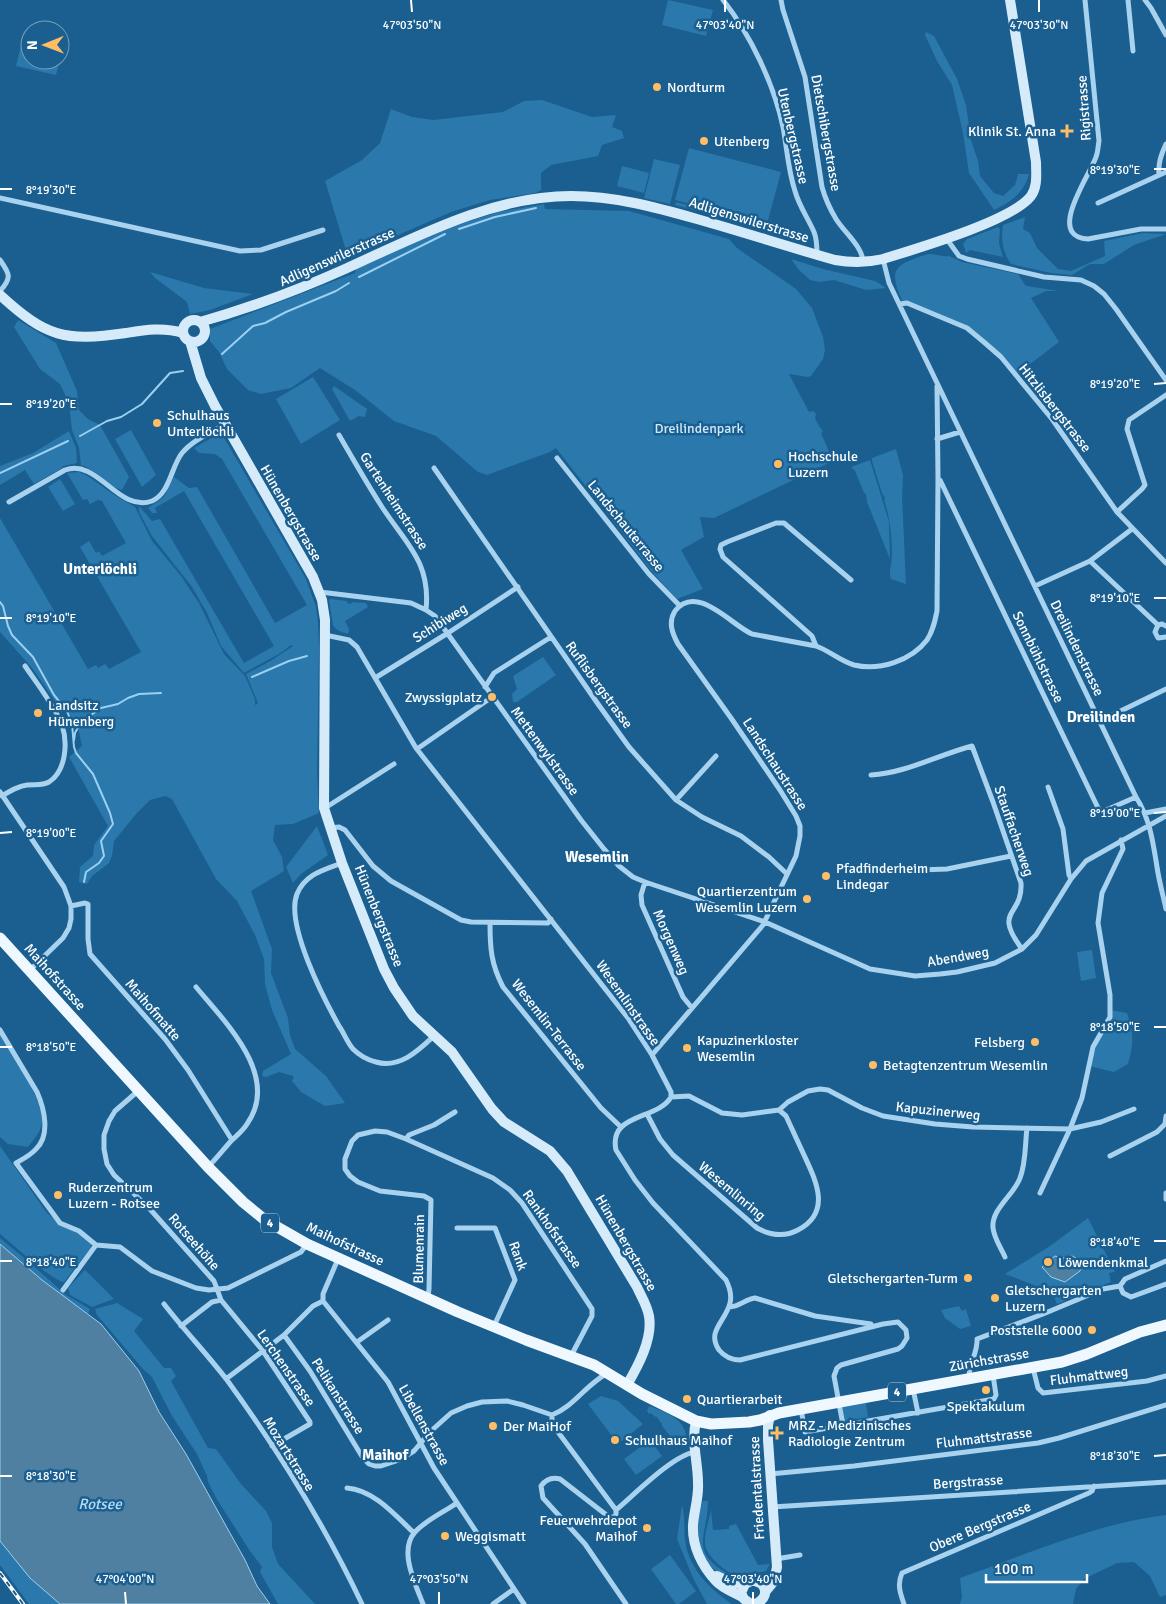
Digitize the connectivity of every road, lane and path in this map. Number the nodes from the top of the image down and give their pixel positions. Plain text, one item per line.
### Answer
1 (723, 0) edge
2 (781, 0) edge
3 (1010, 0) edge
4 (1085, 0) edge
5 (1128, 0) edge
6 (1145, 0) edge
7 (1166, 35) edge
8 (1133, 51) dead end
9 (1166, 144) edge
10 (1166, 172) edge
11 (1159, 175) junction
12 (0, 198) edge
13 (1098, 203) dead end
14 (323, 230) dead end
15 (1166, 230) edge
16 (946, 238) junction
17 (817, 255) junction
18 (883, 259) junction
19 (0, 260) edge
20 (863, 263) junction
21 (0, 291) edge
22 (0, 296) edge
23 (900, 304) junction
24 (202, 325) junction
25 (189, 334) junction
26 (1166, 380) edge
27 (937, 383) junction
28 (1166, 395) edge
29 (224, 425) junction
30 (960, 432) junction
31 (339, 435) dead end
32 (937, 439) junction
33 (557, 458) dead end
34 (434, 468) dead end
35 (938, 478) junction
36 (9, 502) dead end
37 (1116, 512) junction
38 (1132, 529) junction
39 (1090, 561) junction
40 (1166, 563) edge
41 (851, 580) dead end
42 (1035, 586) junction
43 (518, 587) junction
44 (319, 592) junction
45 (680, 606) junction
46 (426, 610) junction
47 (1158, 625) junction
48 (1166, 626) edge
49 (448, 633) junction
50 (325, 635) junction
51 (551, 637) junction
52 (1166, 637) edge
53 (816, 646) junction
54 (26, 666) dead end
55 (375, 678) junction
56 (485, 687) junction
57 (1166, 689) edge
58 (492, 697) junction
59 (1100, 721) junction
60 (417, 749) junction
61 (716, 756) dead end
62 (394, 764) dead end
63 (871, 775) dead end
64 (1048, 788) dead end
65 (1, 794) edge
66 (1136, 797) junction
67 (676, 800) junction
68 (324, 808) junction
69 (1166, 809) edge
70 (1145, 813) junction
71 (1166, 816) edge
72 (1150, 826) junction
73 (330, 828) junction
74 (1121, 840) junction
75 (1011, 856) junction
76 (342, 863) junction
77 (870, 866) dead end
78 (787, 874) junction
79 (1071, 880) junction
80 (645, 882) junction
81 (71, 906) junction
82 (1166, 909) edge
83 (552, 919) junction
84 (765, 922) junction
85 (490, 923) junction
86 (0, 939) edge
87 (1022, 949) junction
88 (29, 971) junction
89 (196, 987) dead end
90 (692, 1008) junction
91 (0, 1030) edge
92 (435, 1035) junction
93 (652, 1055) junction
94 (138, 1090) junction
95 (671, 1097) junction
96 (1134, 1109) dead end
97 (779, 1110) junction
98 (455, 1112) dead end
99 (647, 1114) junction
100 (1166, 1116) edge
101 (621, 1127) junction
102 (1027, 1128) junction
103 (1070, 1129) junction
104 (406, 1139) junction
105 (232, 1140) junction
106 (349, 1145) joint
107 (1110, 1156) dead end
108 (208, 1167) junction
109 (1040, 1193) dead end
110 (1166, 1194) edge
111 (1166, 1199) edge
112 (458, 1228) dead end
113 (307, 1244) junction
114 (96, 1245) junction
115 (1005, 1257) dead end
116 (339, 1258) junction
117 (1166, 1261) edge
118 (1166, 1284) edge
119 (1120, 1286) junction
120 (63, 1290) dead end
121 (218, 1290) junction
122 (428, 1298) junction
123 (221, 1300) junction
124 (323, 1301) junction
125 (164, 1304) dead end
126 (729, 1307) junction
127 (1166, 1318) edge
128 (388, 1320) dead end
129 (1166, 1325) edge
130 (181, 1326) junction
131 (494, 1326) junction
132 (872, 1327) junction
133 (1140, 1332) junction
134 (284, 1335) junction
135 (357, 1342) junction
136 (263, 1351) junction
137 (570, 1356) junction
138 (1033, 1368) junction
139 (607, 1373) junction
140 (993, 1375) junction
141 (1166, 1376) edge
142 (226, 1379) junction
143 (970, 1379) junction
144 (627, 1385) junction
145 (913, 1389) junction
146 (840, 1402) junction
147 (1166, 1405) edge
148 (801, 1409) junction
149 (918, 1413) junction
150 (552, 1415) junction
151 (770, 1415) junction
152 (696, 1421) junction
153 (844, 1425) junction
154 (421, 1443) junction
155 (272, 1446) junction
156 (695, 1452) junction
157 (770, 1471) junction
158 (1166, 1482) edge
159 (1094, 1486) junction
160 (347, 1488) dead end
161 (457, 1503) junction
162 (772, 1507) junction
163 (616, 1510) junction
164 (414, 1533) junction
165 (800, 1555) dead end
166 (775, 1559) junction
167 (711, 1574) junction
168 (758, 1581) junction
169 (745, 1584) junction
170 (514, 1590) junction
171 (742, 1597) junction
172 (766, 1597) edge
173 (362, 1604) edge
174 (423, 1604) edge
175 (493, 1604) edge
176 (524, 1604) edge
177 (626, 1604) edge
178 (751, 1604) edge
179 (755, 1604) edge
180 (904, 1604) edge

1 - 17 street, Utenbergstrasse
2 - 20 street, Dietschibergstrasse
3 - 16 main road, Adligenswilerstrasse
4 - 15 street, Rigistrasse
5 - 8 street
6 - 7 street
9 - 11 street
10 - 11 street
11 - 13 street
12 - 14 street
16 - 18 main road, Adligenswilerstrasse
16 - 26 street
17 - 20 main road, Adligenswilerstrasse
17 - 24 main road, Adligenswilerstrasse
18 - 20 main road, Adligenswilerstrasse
18 - 23 street, Dreilindenstrasse
19 - 21 street
22 - 25 main road
23 - 27 street, Dreilindenstrasse
23 - 37 street, Hitzlisbergstrasse
24 - 25 main road
24 - 25 main road, Adligenswilerstrasse
25 - 29 main road, Hünenbergstrasse
27 - 30 street, Dreilindenstrasse
27 - 32 street
28 - 37 street
29 - 36 street
29 - 44 main road, Hünenbergstrasse
30 - 32 street
30 - 42 street, Dreilindenstrasse
31 - 46 street, Gartenheimstrasse
32 - 35 street
33 - 45 street, Landschauterrasse
34 - 43 street, Ruflisbergstrasse
35 - 53 street
35 - 66 street, Sonnbühlstrasse
37 - 38 street, Hitzlisbergstrasse
38 - 39 street
38 - 40 street, Hitzlisbergstrasse
39 - 42 street
39 - 47 street
41 - 53 street
42 - 59 street, Dreilindenstrasse
43 - 49 street, Schibiweg
43 - 51 street, Ruflisbergstrasse
44 - 46 street, Mettenwylstrasse
44 - 50 main road, Hünenbergstrasse
45 - 53 street
45 - 78 street, Landschaustrasse
46 - 49 street, Mettenwylstrasse
47 - 48 street
47 - 52 street
49 - 55 street, Schibiweg
49 - 56 street, Mettenwylstrasse
50 - 55 street, Wesemlinstrasse
50 - 68 main road, Hünenbergstrasse
51 - 56 street
51 - 67 street, Ruflisbergstrasse
54 - 65 street
55 - 60 street, Wesemlinstrasse
56 - 58 street, Mettenwylstrasse
57 - 59 street
58 - 60 street
58 - 80 street, Mettenwylstrasse
59 - 66 street, Dreilindenstrasse
60 - 83 street, Wesemlinstrasse
61 - 67 street
62 - 68 street
63 - 75 street, Stauffacherweg
64 - 79 street
65 - 81 street
66 - 70 street, Dreilindenstrasse
67 - 78 street, Ruflisbergstrasse
68 - 73 main road, Hünenbergstrasse
69 - 70 street
70 - 72 street, Dreilindenstrasse
71 - 72 street, Abendweg
72 - 74 street, Abendweg
72 - 82 street, Dreilindenstrasse
73 - 76 main road, Hünenbergstrasse
73 - 85 street
74 - 79 street, Abendweg
74 - 103 street
75 - 77 street
75 - 87 street, Stauffacherweg
76 - 92 main road, Hünenbergstrasse
76 - 92 street
78 - 84 street, Landschaustrasse
79 - 87 street, Abendweg
80 - 84 street, Mettenwylstrasse
80 - 90 street, Morgenweg
81 - 88 street
81 - 105 street, Maihofmatte
83 - 85 street
83 - 93 street, Wesemlinstrasse
84 - 87 street, Abendweg
84 - 90 street, Landschaustrasse
85 - 101 street, Wesemlin-Terrasse
86 - 88 main road, Maihofstrasse / 4
88 - 94 main road, Maihofstrasse / 4
89 - 105 street
90 - 93 street, Landschaustrasse
91 - 114 street
92 - 144 main road, Hünenbergstrasse
93 - 95 street, Wesemlinstrasse
94 - 108 main road, Maihofstrasse / 4
94 - 121 street, Rotseehöhe
95 - 97 street, Kapuzinerweg
95 - 99 street
96 - 103 street, Kapuzinerweg
97 - 99 street, Wesemlinring
97 - 102 street, Kapuzinerweg
98 - 104 street
99 - 101 street
100 - 107 street
101 - 126 street
102 - 103 street, Kapuzinerweg
102 - 115 street
103 - 109 street
104 - 106 street, Rankhofstrasse
104 - 137 street, Rankhofstrasse
105 - 108 street
106 - 122 street, Blumenrain
108 - 113 main road, Maihofstrasse / 4
110 - 111 street
112 - 131 street, Rank
113 - 116 main road, Maihofstrasse / 4
113 - 121 street
114 - 120 street
114 - 121 street
116 - 122 main road, Maihofstrasse / 4
116 - 124 street
117 - 119 street
118 - 119 street
119 - 143 street
121 - 123 street, Lerchenstrasse
122 - 131 main road, Maihofstrasse / 4
123 - 130 street
123 - 136 street, Lerchenstrasse
124 - 134 street
124 - 135 street, Libellenstrasse
125 - 130 street, Mozartstrasse
126 - 132 street
126 - 132 street
127 - 133 main road, Zürichstrasse / 4
128 - 135 street
129 - 133 main road, Zürichstrasse / 4
130 - 142 street, Mozartstrasse
131 - 137 main road, Maihofstrasse / 4
132 - 146 street
133 - 138 main road, Zürichstrasse / 4
134 - 136 street
134 - 154 street, Pelikanstrasse
135 - 154 street, Libellenstrasse
136 - 142 street
136 - 155 street, Lerchenstrasse
137 - 139 main road, Maihofstrasse / 4
138 - 140 main road, Zürichstrasse / 4
138 - 141 street, Fluhmattweg
139 - 144 main road, Maihofstrasse / 4
139 - 150 street
140 - 143 main road, Zürichstrasse / 4
140 - 149 street
142 - 155 street, Mozartstrasse
143 - 145 main road, Zürichstrasse / 4
144 - 152 main road, Maihofstrasse / 4
145 - 146 main road, Zürichstrasse / 4
145 - 149 street
146 - 148 main road, Zürichstrasse / 4
146 - 153 street
147 - 157 street, Fluhmattstrasse
148 - 151 main road, Zürichstrasse / 4
148 - 153 street
149 - 153 street
150 - 154 street
150 - 163 street
151 - 152 main road, Maihofstrasse / 4
151 - 157 main road, Friedentalstrasse
152 - 156 main road
154 - 161 street, Libellenstrasse
155 - 173 street, Mozartstrasse
156 - 163 street
156 - 167 main road
157 - 162 main road, Friedentalstrasse
158 - 159 street, Bergstrasse
159 - 162 street, Bergstrasse
159 - 180 street, Obere Bergstrasse
160 - 164 street
161 - 164 street
161 - 170 street, Libellenstrasse
162 - 166 main road, Friedentalstrasse
163 - 177 street
164 - 174 street
165 - 166 street
166 - 168 main road
166 - 172 main road, Friedentalstrasse
167 - 169 main road
167 - 171 main road
168 - 169 main road
168 - 172 main road
169 - 171 main road
170 - 175 street
170 - 176 street, Libellenstrasse
171 - 178 main road
172 - 179 main road

